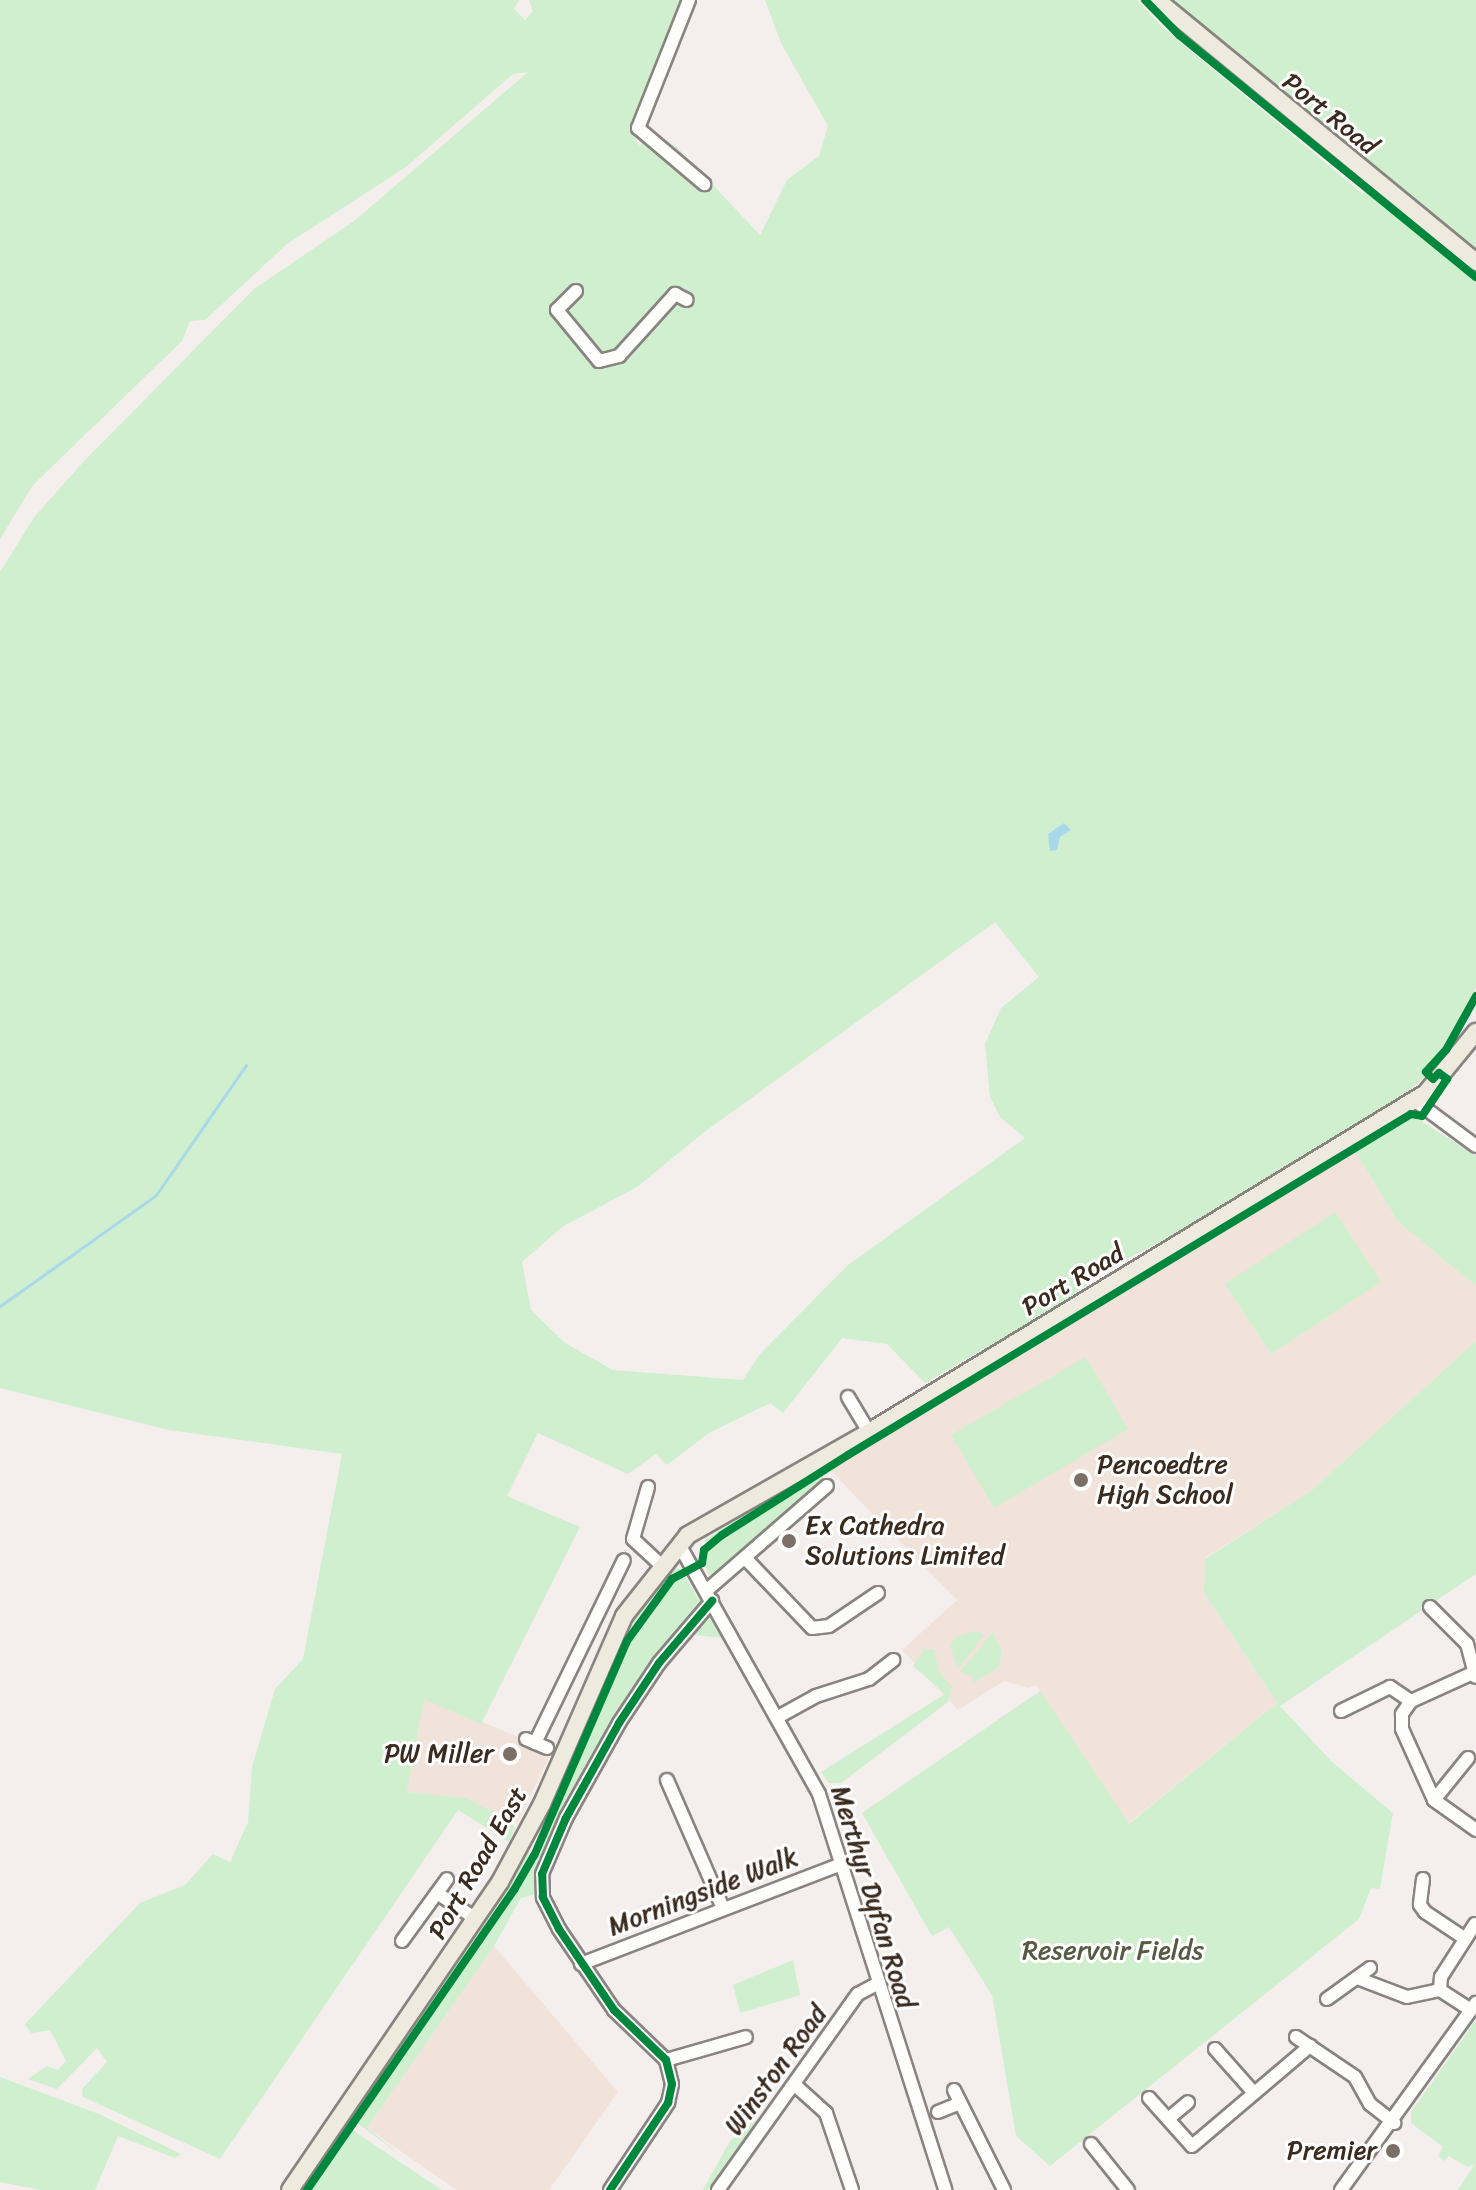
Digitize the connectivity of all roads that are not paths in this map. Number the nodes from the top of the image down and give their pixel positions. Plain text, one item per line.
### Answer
1 (689, 0) edge
2 (1157, 0) edge
3 (704, 184) dead end
4 (1476, 262) edge
5 (576, 291) dead end
6 (687, 300) dead end
7 (1476, 1019) edge
8 (1476, 1032) edge
9 (1414, 1100) junction
10 (1476, 1146) edge
11 (848, 1397) dead end
12 (869, 1432) junction
13 (827, 1486) dead end
14 (648, 1487) dead end
15 (681, 1548) junction
16 (746, 1559) junction
17 (624, 1560) dead end
18 (661, 1565) junction
19 (878, 1593) dead end
20 (709, 1596) junction
21 (1430, 1607) dead end
22 (579, 1650) junction
23 (602, 1660) junction
24 (893, 1660) dead end
25 (1476, 1674) edge
26 (1411, 1701) junction
27 (1341, 1711) dead end
28 (778, 1717) junction
29 (536, 1743) dead end
30 (1468, 1758) dead end
31 (667, 1780) dead end
32 (1434, 1800) junction
33 (1476, 1830) edge
34 (841, 1864) junction
35 (447, 1879) dead end
36 (1423, 1879) dead end
37 (437, 1893) junction
38 (723, 1908) junction
39 (476, 1919) junction
40 (1475, 1924) edge
41 (408, 1938) dead end
42 (1464, 1938) junction
43 (581, 1964) junction
44 (1370, 1968) dead end
45 (1357, 1978) junction
46 (877, 1984) junction
47 (1440, 1990) junction
48 (1327, 1999) dead end
49 (1474, 2007) edge
50 (746, 2037) dead end
51 (1296, 2037) dead end
52 (1310, 2046) junction
53 (1215, 2049) dead end
54 (666, 2060) junction
55 (795, 2085) junction
56 (954, 2090) dead end
57 (1254, 2093) junction
58 (1149, 2098) dead end
59 (1188, 2102) dead end
60 (960, 2103) junction
61 (938, 2112) dead end
62 (1168, 2119) junction
63 (1394, 2123) junction
64 (1093, 2153) dead end
65 (290, 2190) edge
66 (610, 2190) edge
67 (718, 2190) edge
68 (852, 2190) edge
69 (945, 2190) edge
70 (1004, 2190) edge
71 (1128, 2190) edge
72 (1341, 2190) edge

1 - 3 street
2 - 4 main road, Port Road
5 - 6 street
7 - 9 main road, Port Road
8 - 9 main road, Port Road
9 - 10 street
9 - 12 main road, Port Road
11 - 12 street
12 - 15 main road, Port Road
13 - 16 street, Port Road East
14 - 18 street
15 - 18 main road, Port Road East
15 - 20 street, Merthyr Dyfan Road
16 - 19 street
16 - 20 street, Port Road East
17 - 22 street
18 - 23 main road, Port Road East
20 - 28 street, Merthyr Dyfan Road
20 - 43 street, Port Road East
21 - 25 street
22 - 23 street
22 - 29 street
23 - 39 main road, Port Road East
24 - 28 street
25 - 26 street
26 - 27 street
26 - 32 street
28 - 34 street, Merthyr Dyfan Road
30 - 32 street
31 - 38 street
32 - 33 street
34 - 38 street, Morningside Walk
34 - 46 street, Merthyr Dyfan Road
35 - 37 street
36 - 42 street
37 - 39 street
37 - 41 street
38 - 43 street, Morningside Walk
39 - 65 main road, Port Road East
40 - 42 street
42 - 47 street
43 - 54 street
44 - 45 street
45 - 47 street
45 - 48 street
46 - 55 street, Winston Road
46 - 69 street, Merthyr Dyfan Road
47 - 49 street
49 - 63 street
50 - 54 street
51 - 52 street
52 - 57 street
52 - 63 street
53 - 57 street
54 - 66 street
55 - 67 street, Winston Road
55 - 68 street
56 - 60 street
57 - 62 street
58 - 62 street
59 - 62 street
60 - 61 street
60 - 70 street
63 - 72 street
64 - 71 street

